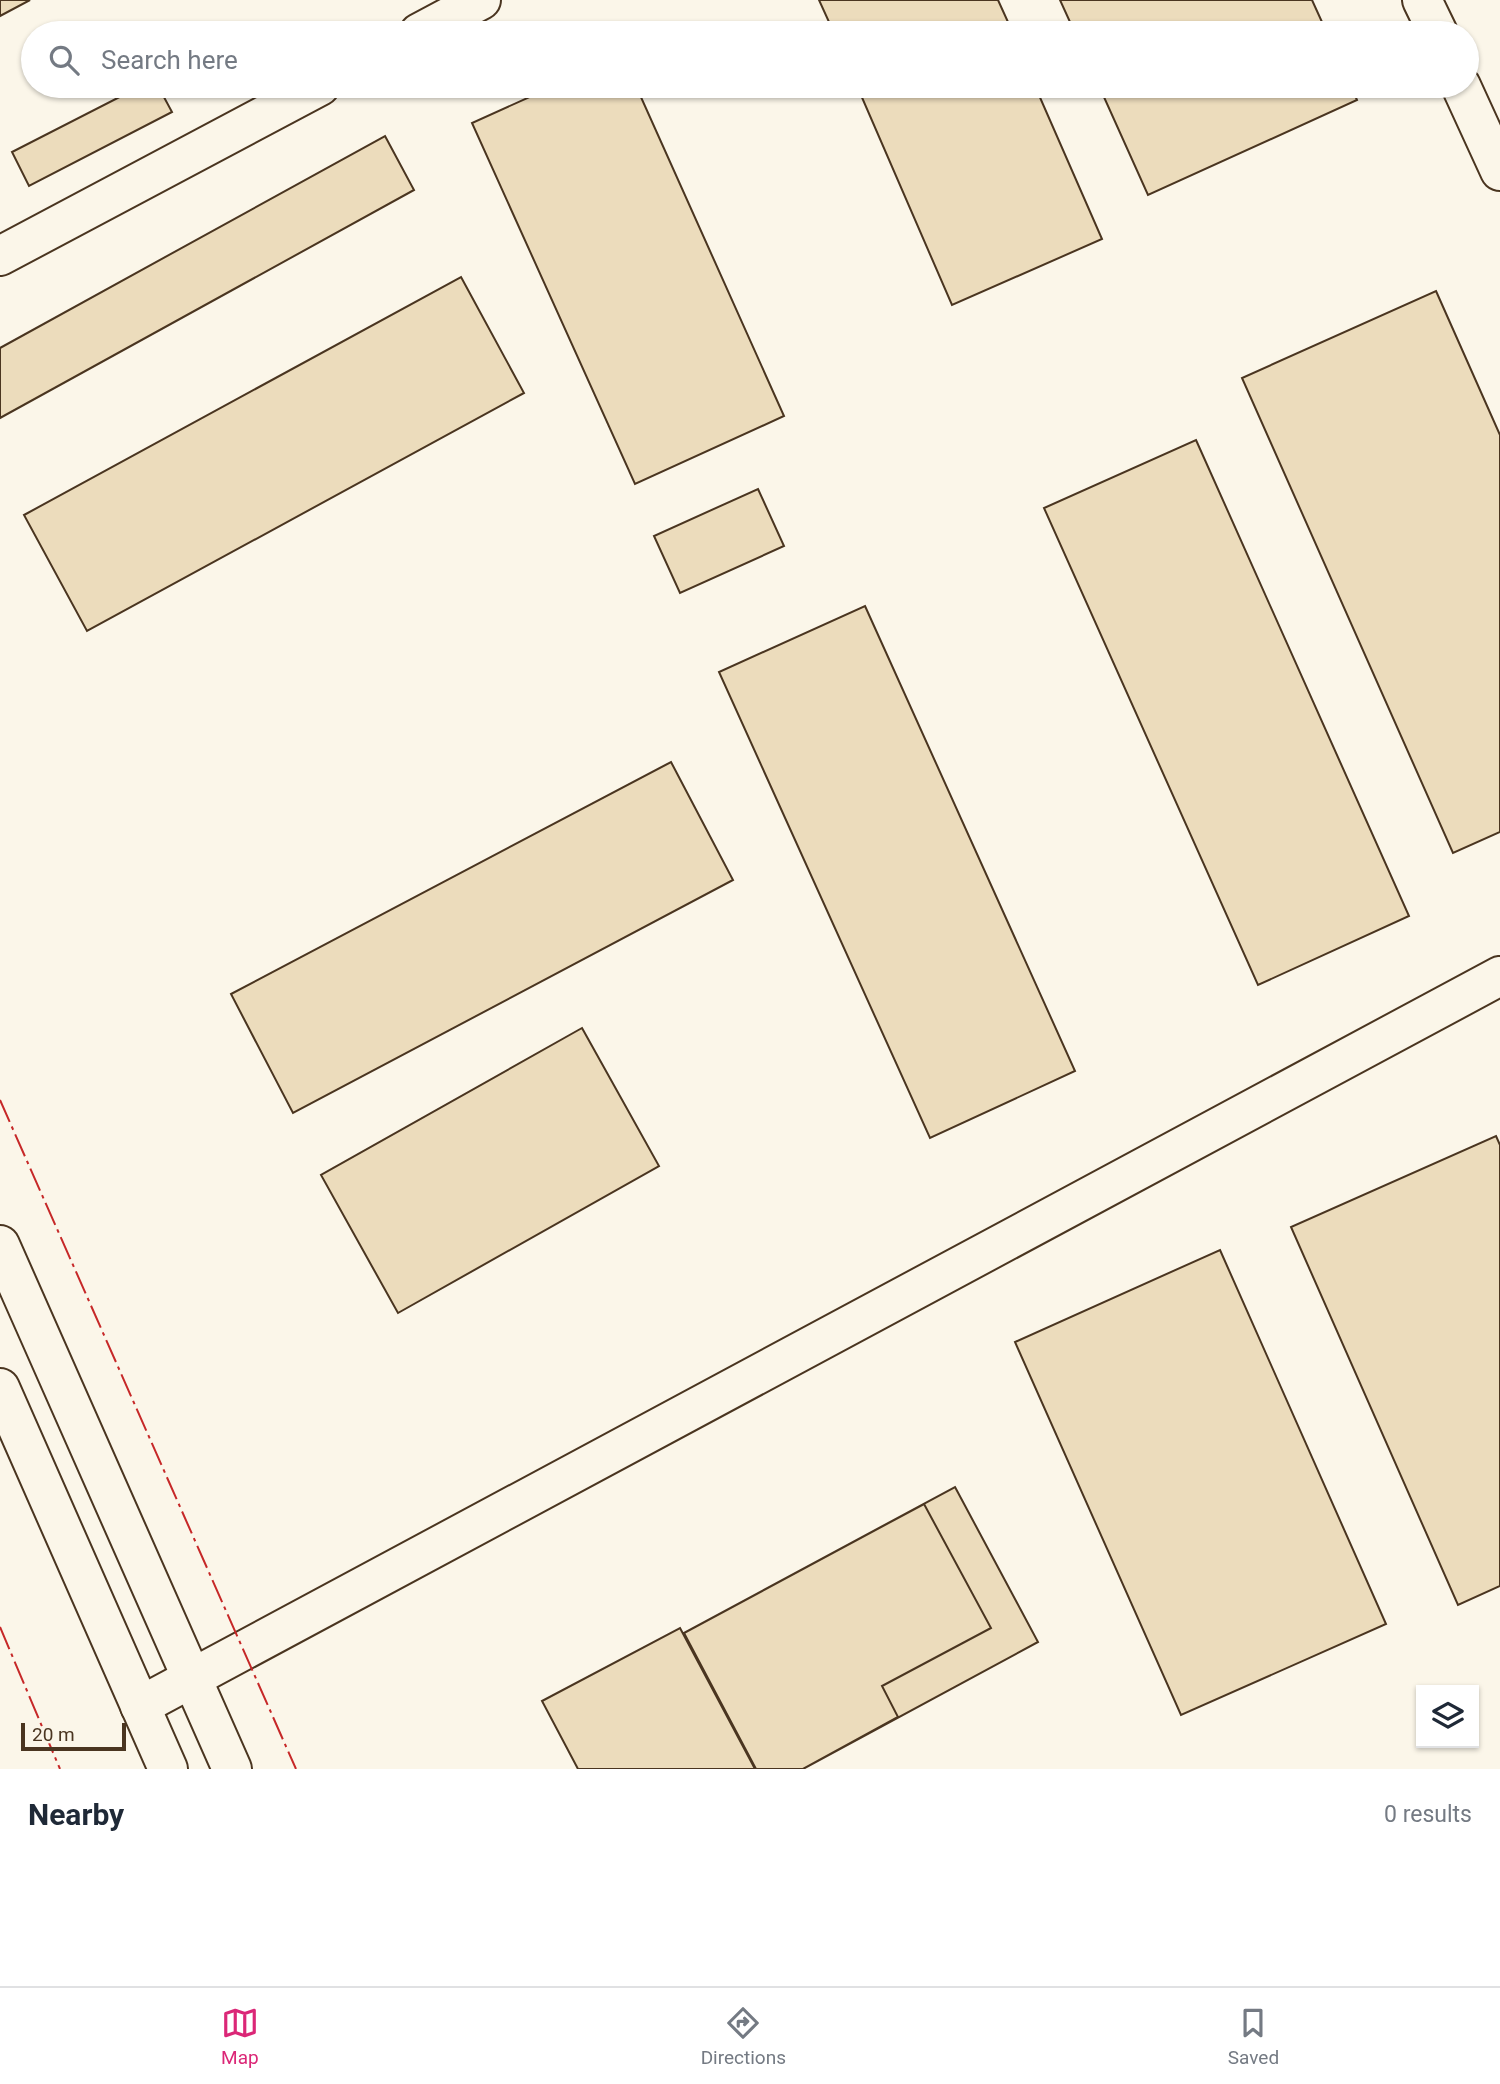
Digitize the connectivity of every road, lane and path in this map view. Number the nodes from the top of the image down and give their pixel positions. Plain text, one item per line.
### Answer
1 (481, 0) edge
2 (1422, 0) edge
3 (442, 21) edge
4 (1432, 21) edge
5 (297, 98) edge
6 (1467, 98) edge
7 (1500, 171) edge
8 (0, 256) edge
9 (1500, 976) edge
10 (0, 1245) edge
11 (0, 1388) edge
12 (192, 1678) junction
13 (140, 1706) junction
14 (168, 1769) edge
15 (232, 1769) edge

1 - 3 street
2 - 4 street
5 - 8 street
6 - 7 street
9 - 12 street
10 - 12 street
11 - 13 street
12 - 13 street
12 - 15 street
13 - 14 street

